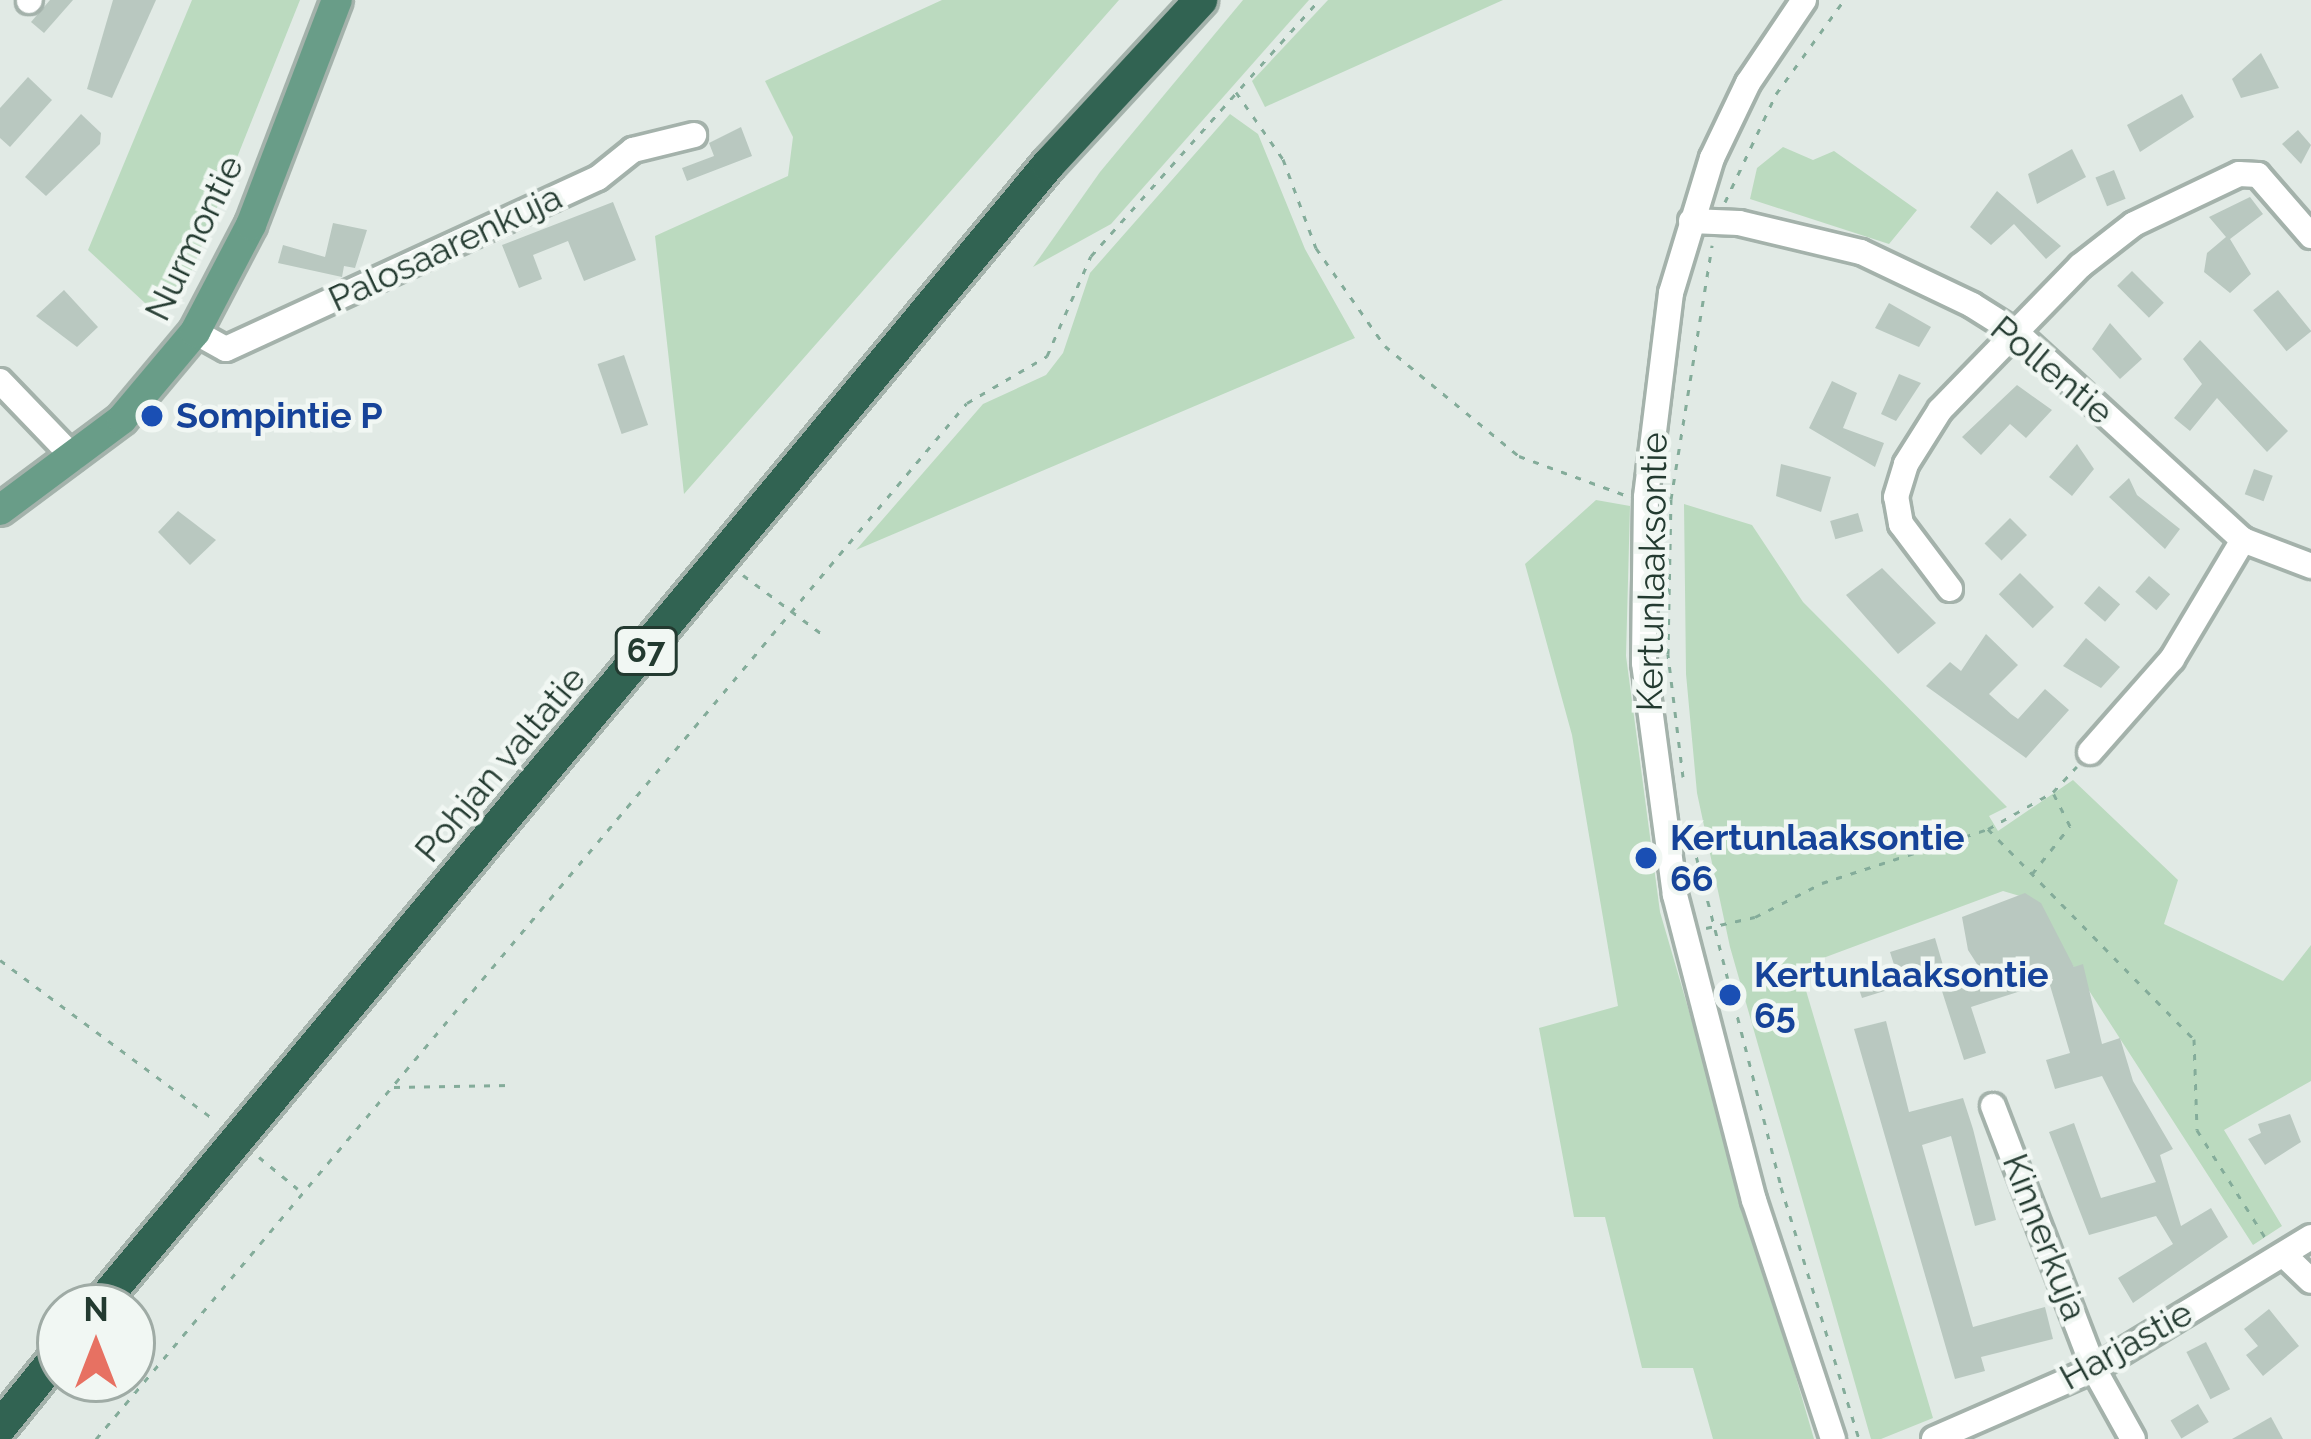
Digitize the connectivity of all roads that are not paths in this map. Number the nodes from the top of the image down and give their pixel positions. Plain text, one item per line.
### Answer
1 (337, 0) edge
2 (1200, 0) edge
3 (1804, 0) edge
4 (694, 135) dead end
5 (1690, 221) junction
6 (2311, 236) edge
7 (196, 332) junction
8 (2018, 334) junction
9 (0, 381) edge
10 (74, 458) junction
11 (0, 510) edge
12 (2243, 540) junction
13 (2311, 566) edge
14 (1950, 589) dead end
15 (2090, 752) road end
16 (1993, 1106) dead end
17 (2311, 1237) edge
18 (2281, 1256) junction
19 (2311, 1281) edge
20 (117, 1283) edge
21 (2094, 1369) junction
22 (36, 1382) edge
23 (0, 1426) edge
24 (1833, 1439) edge
25 (1934, 1439) edge
26 (2133, 1439) edge

1 - 7 main road, Nurmontie
2 - 20 highway, Pohjan valtatie / 67
3 - 5 street, Kertunlaaksontie
4 - 7 street, Palosaarenkuja
5 - 8 street, Pollentie
5 - 24 street, Kertunlaaksontie
6 - 8 street
7 - 10 main road, Nurmontie
8 - 12 street, Pollentie
8 - 14 street
9 - 10 street
10 - 11 main road, Nurmontie
12 - 13 street, Pollentie
12 - 15 street
16 - 21 street, Kinnerkuja
17 - 18 street, Harjastie
18 - 19 street
18 - 21 street, Harjastie
21 - 25 street, Harjastie
21 - 26 street, Kinnerkuja
22 - 23 highway

